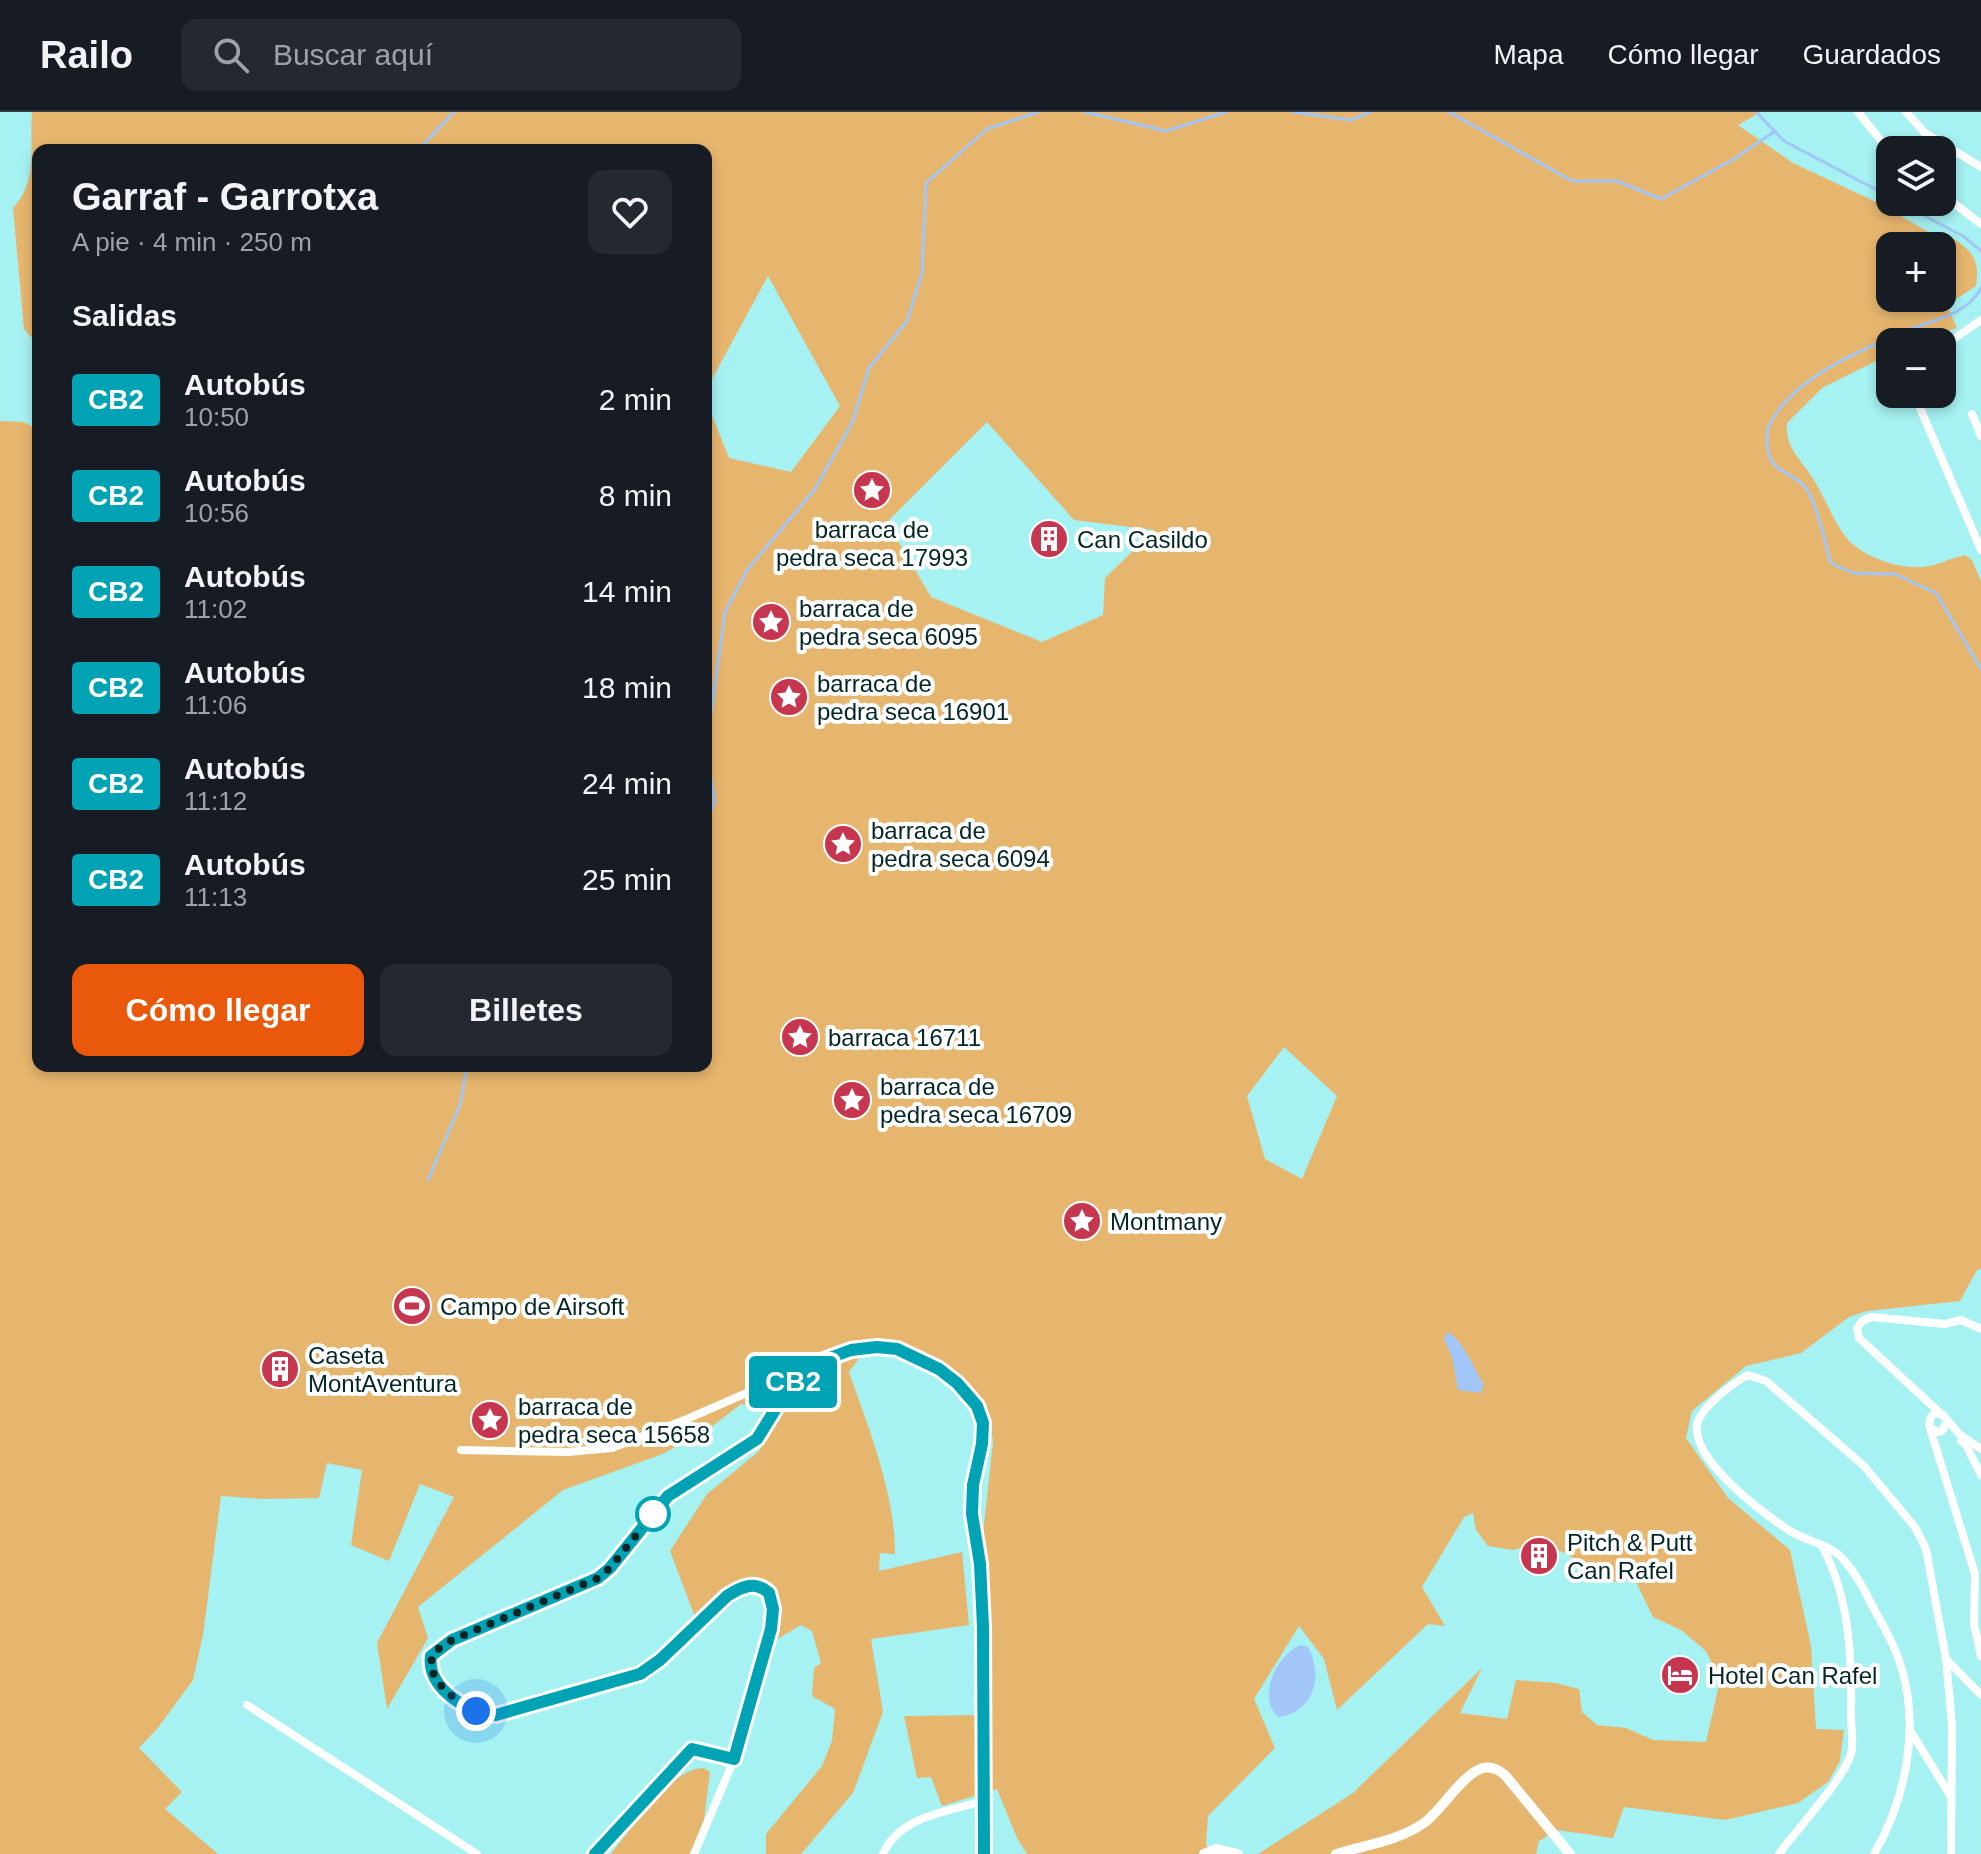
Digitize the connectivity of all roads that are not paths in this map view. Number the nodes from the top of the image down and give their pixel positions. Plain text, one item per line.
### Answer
1 (1858, 112) edge
2 (1906, 112) edge
3 (1877, 136) edge
4 (1981, 167) edge
5 (1956, 205) edge
6 (1981, 224) edge
7 (1981, 320) edge
8 (1956, 337) edge
9 (1920, 408) edge
10 (1972, 414) dead end
11 (1981, 436) edge
12 (1981, 550) edge
13 (1981, 1329) edge
14 (800, 1369) junction
15 (1943, 1427) junction
16 (1981, 1449) edge
17 (461, 1450) dead end
18 (1981, 1475) edge
19 (1823, 1547) junction
20 (1981, 1656) edge
21 (1946, 1659) junction
22 (1981, 1695) edge
23 (247, 1705) dead end
24 (1910, 1730) junction
25 (736, 1754) junction
26 (1951, 1797) junction
27 (983, 1801) junction
28 (477, 1854) edge
29 (595, 1854) edge
30 (694, 1854) edge
31 (883, 1854) edge
32 (984, 1854) edge
33 (1204, 1854) edge
34 (1238, 1854) edge
35 (1336, 1854) edge
36 (1570, 1854) edge
37 (1779, 1854) edge
38 (1874, 1854) edge
39 (1951, 1854) edge

1 - 3 street
2 - 4 street
5 - 6 street
7 - 8 street
9 - 12 street
10 - 11 street
13 - 15 street
14 - 17 street
14 - 25 street
14 - 27 street
15 - 16 street
15 - 18 street
15 - 20 street
19 - 21 street
19 - 24 street
19 - 37 street
21 - 22 street
21 - 26 street
23 - 28 street
24 - 26 street
24 - 38 street
25 - 29 street
25 - 30 street
26 - 39 street
27 - 31 street
27 - 32 street
33 - 34 street
35 - 36 street

